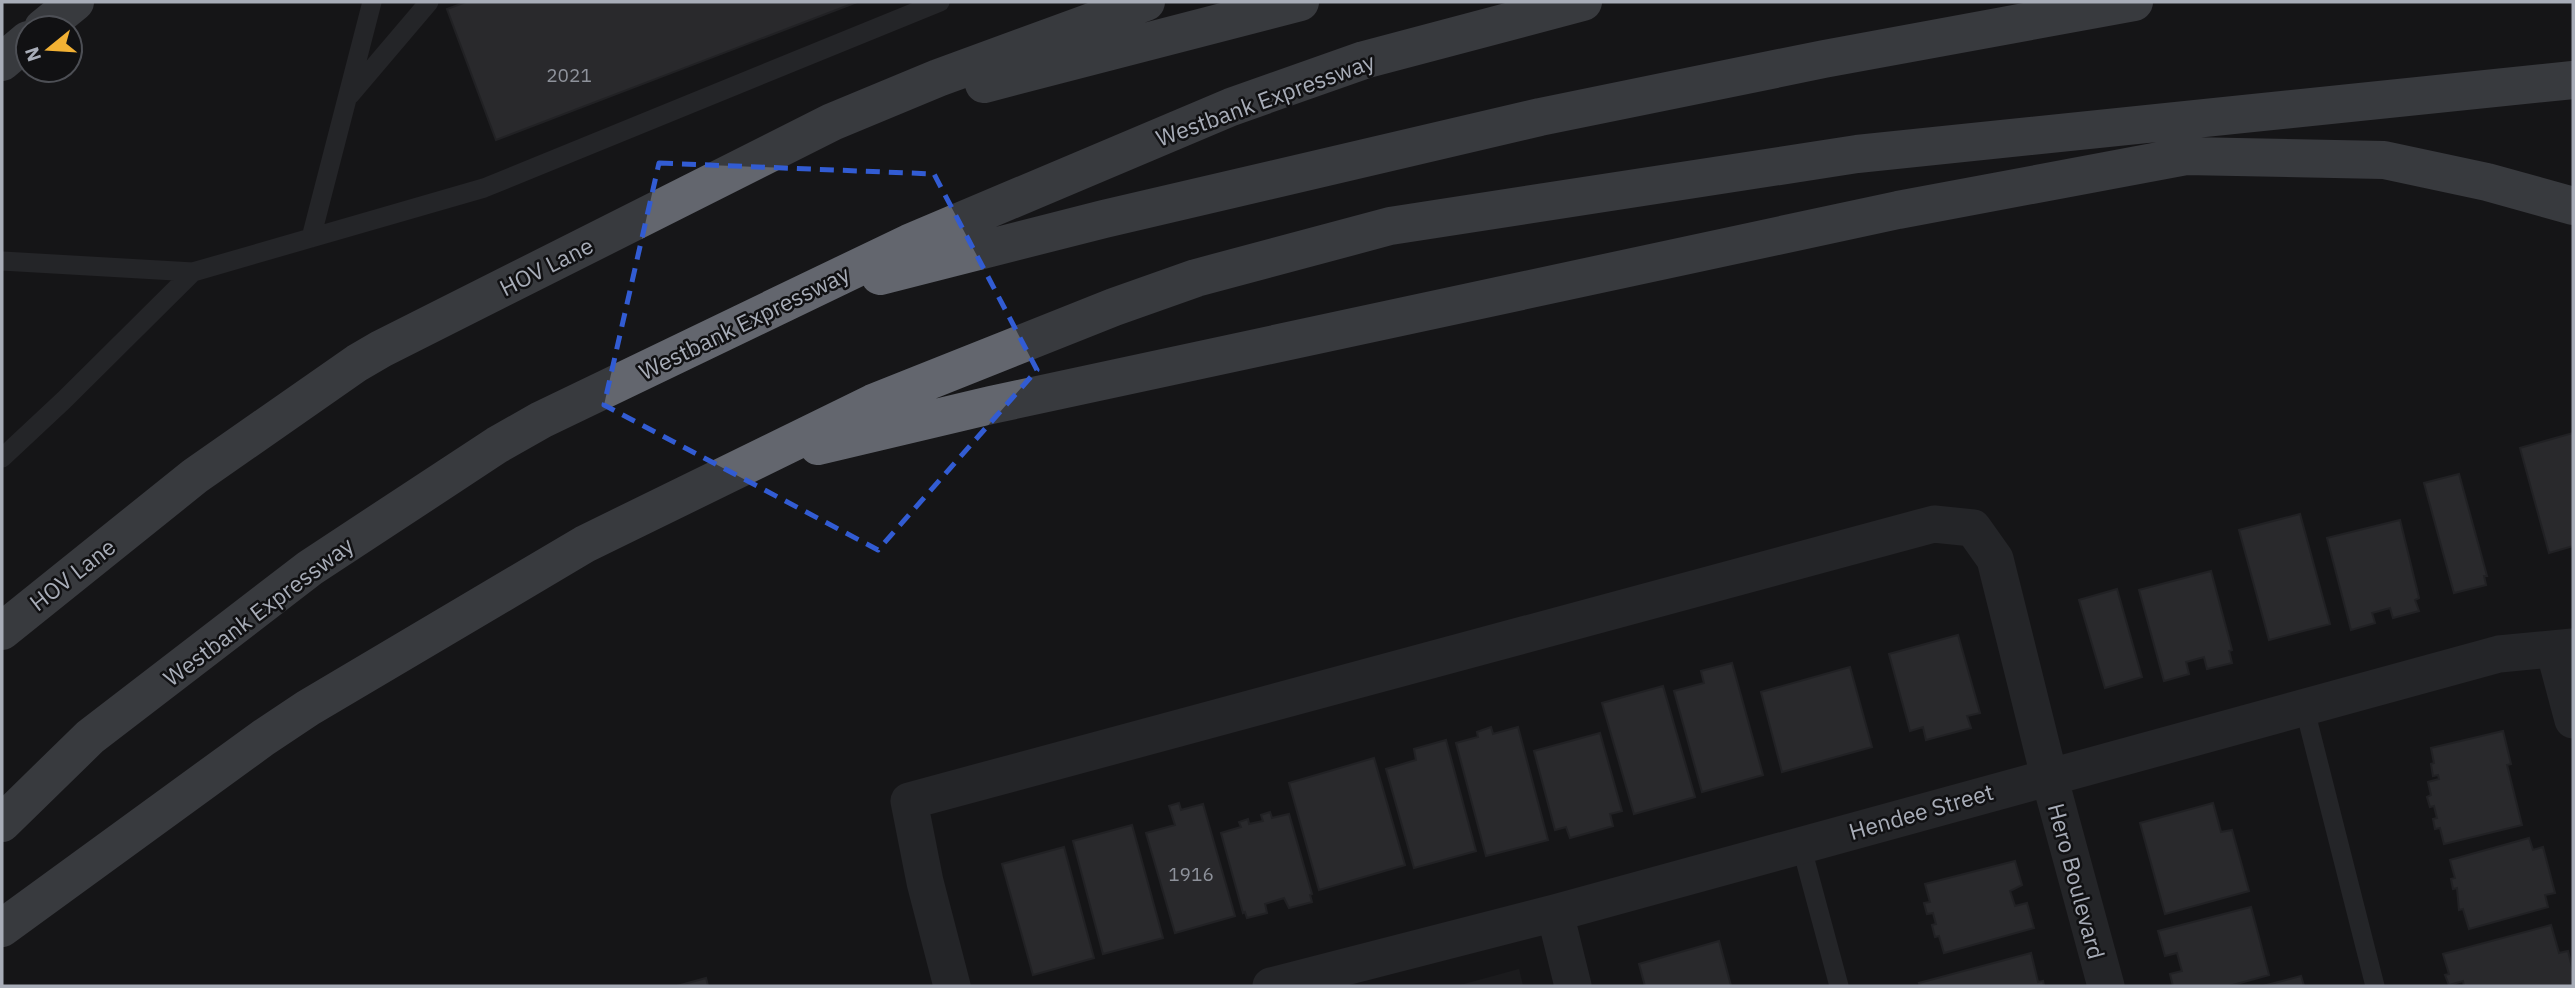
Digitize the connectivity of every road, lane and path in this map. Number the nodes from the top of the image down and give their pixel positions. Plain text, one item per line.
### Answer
1 (75, 2) edge
2 (372, 2) edge
3 (429, 2) edge
4 (940, 2) edge
5 (1101, 2) edge
6 (1146, 2) edge
7 (1300, 2) edge
8 (1583, 2) edge
9 (2134, 2) edge
10 (60, 14) edge
11 (938, 78) junction
12 (2573, 80) edge
13 (347, 98) junction
14 (832, 122) junction
15 (2573, 206) edge
16 (311, 238) junction
17 (2, 261) edge
18 (193, 272) junction
19 (797, 297) junction
20 (2, 458) edge
21 (748, 463) junction
22 (2, 631) edge
23 (2564, 648) edge
24 (2304, 706) junction
25 (2573, 720) edge
26 (2049, 776) junction
27 (2, 823) edge
28 (1801, 845) junction
29 (1555, 913) junction
30 (2, 928) edge
31 (951, 986) edge
32 (1271, 986) edge
33 (1573, 986) edge
34 (1839, 986) edge
35 (2106, 986) edge
36 (2375, 986) edge

1 - 10 highway
2 - 13 lane
3 - 13 lane
4 - 16 lane
5 - 11 highway
6 - 11 highway, HOV Lane
7 - 14 highway
8 - 19 highway, Westbank Expressway
9 - 19 highway
11 - 14 highway, HOV Lane
12 - 21 highway
13 - 16 lane
14 - 22 highway, HOV Lane
15 - 21 highway
16 - 18 lane
17 - 18 lane
18 - 20 lane
19 - 27 highway, Westbank Expressway
21 - 30 highway
23 - 24 street, Hendee Street
23 - 25 street
24 - 26 street, Hendee Street
24 - 36 lane
26 - 28 street, Hendee Street
26 - 31 street, Hero Boulevard
26 - 35 street, Hero Boulevard
28 - 29 street, Hendee Street
28 - 34 lane
29 - 32 street, Hendee Street
29 - 33 street

